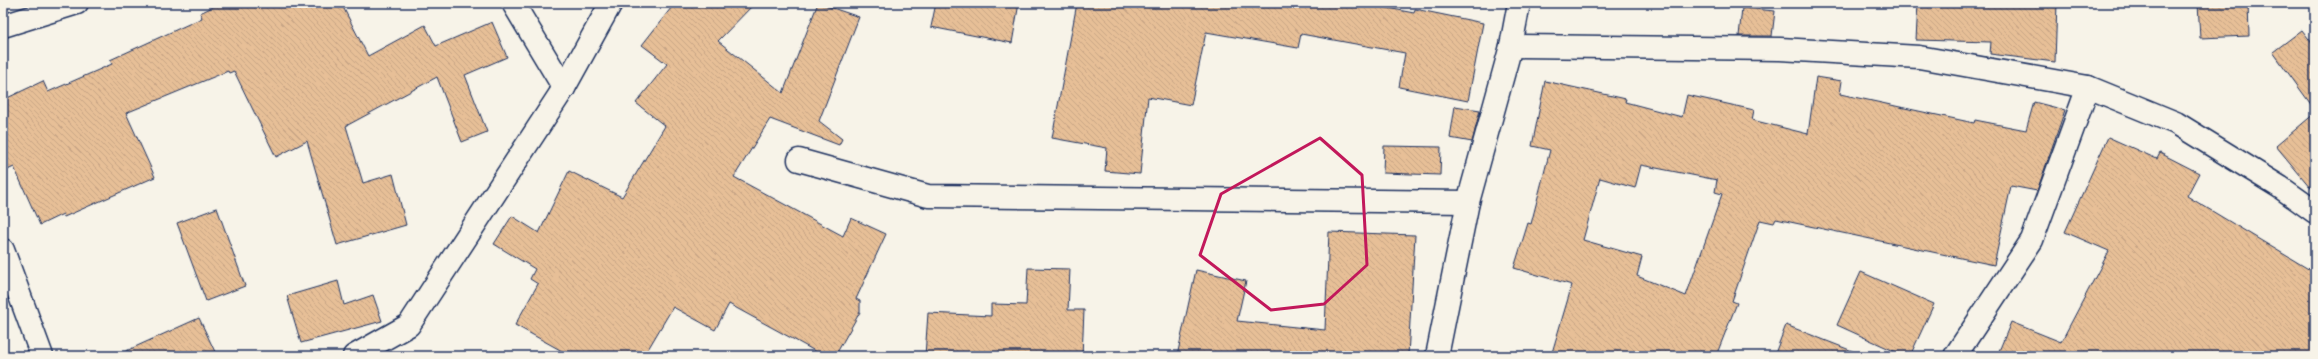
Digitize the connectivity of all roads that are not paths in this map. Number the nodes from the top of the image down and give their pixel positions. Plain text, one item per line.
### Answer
1 (77, 3) edge
2 (513, 3) edge
3 (611, 3) edge
4 (1519, 3) edge
5 (3, 26) edge
6 (1511, 46) junction
7 (2088, 87) junction
8 (564, 88) junction
9 (799, 160) dead end
10 (1468, 202) junction
11 (2315, 212) edge
12 (3, 250) edge
13 (42, 356) edge
14 (354, 356) edge
15 (1437, 356) edge
16 (1955, 356) edge

1 - 5 street
2 - 8 street
3 - 8 street
4 - 6 street
6 - 7 street
6 - 10 street
7 - 11 street
7 - 16 street
8 - 14 street
9 - 10 street
10 - 15 street
12 - 13 street

